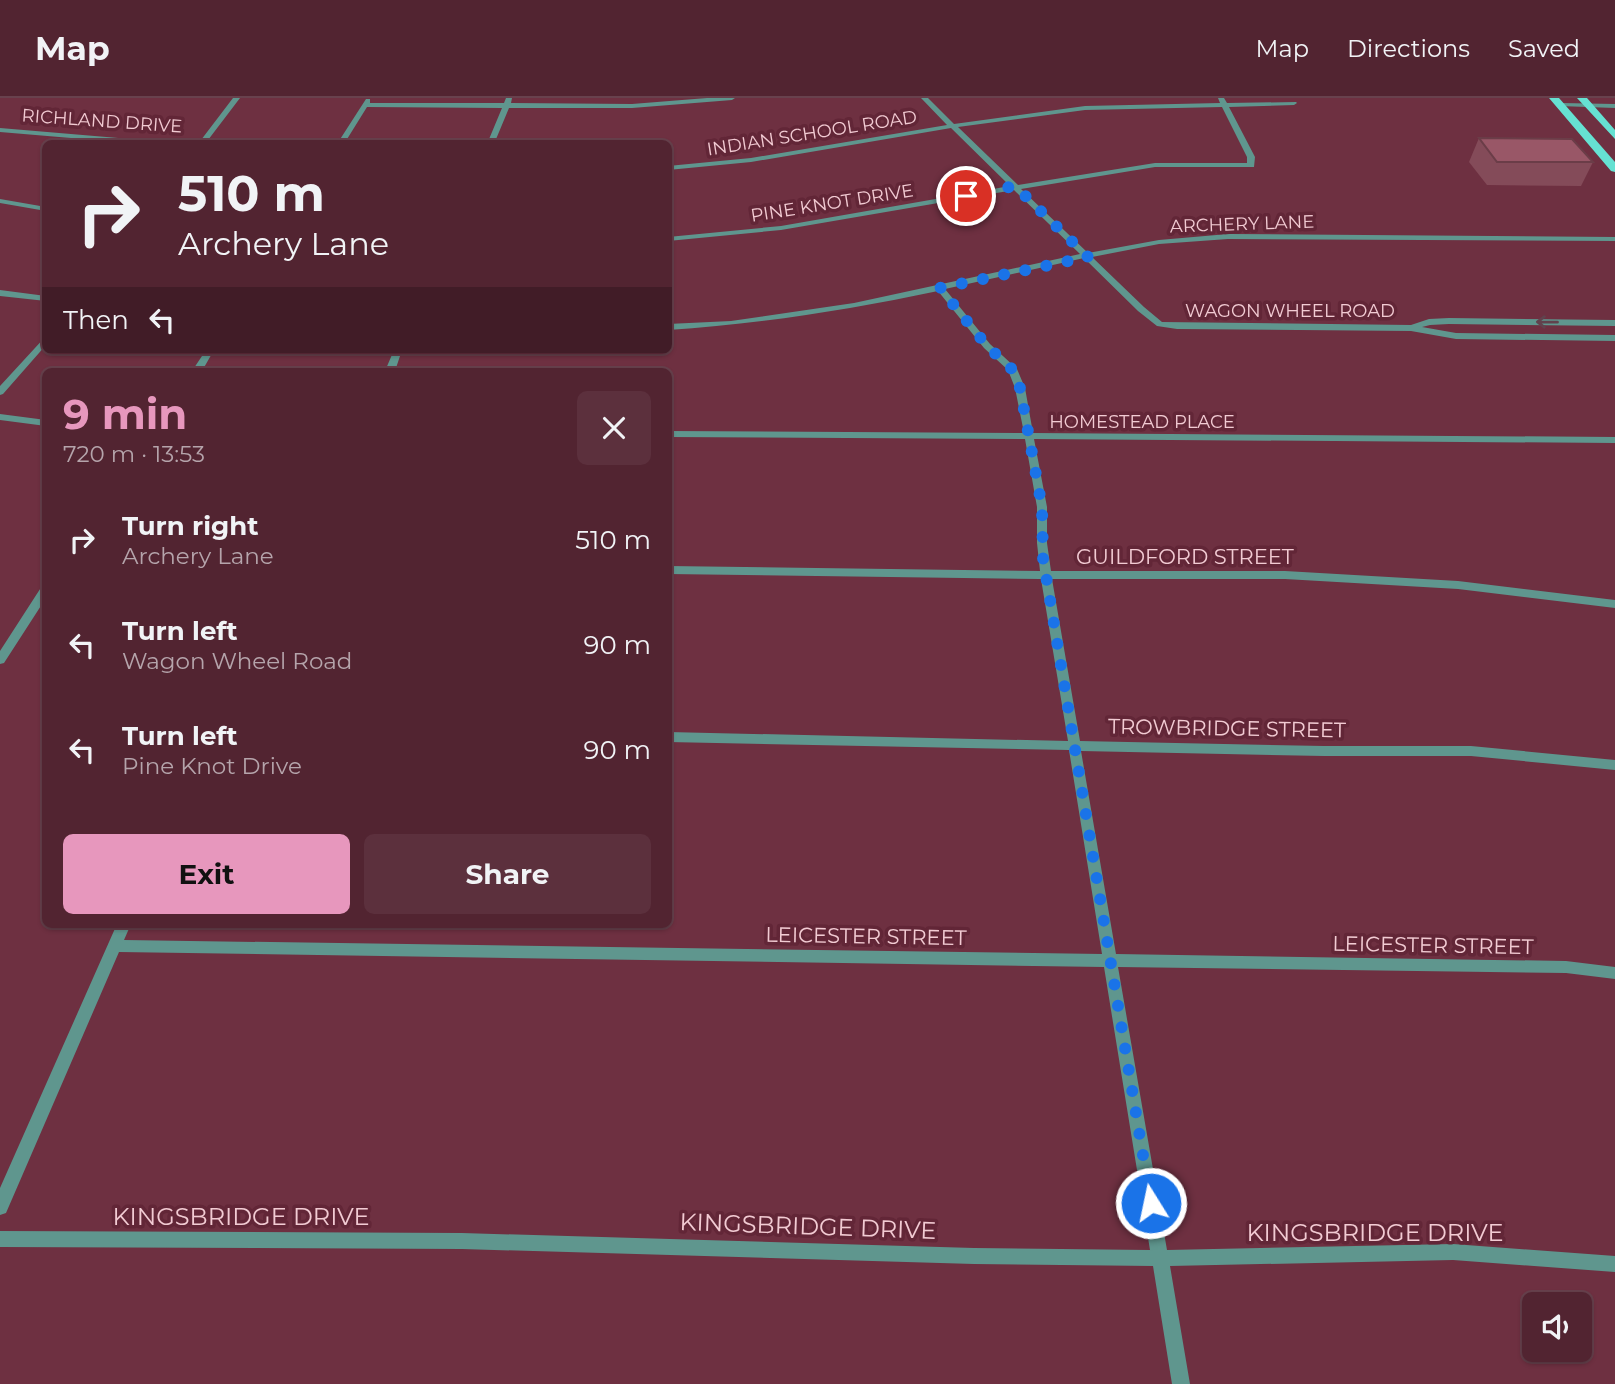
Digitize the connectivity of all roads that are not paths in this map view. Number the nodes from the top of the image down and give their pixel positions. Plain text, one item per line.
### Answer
1 (237, 98) edge
2 (732, 98) edge
3 (924, 98) edge
4 (1222, 100) edge
5 (367, 101) edge
6 (508, 102) edge
7 (1558, 102) edge
8 (1585, 102) edge
9 (1294, 103) dead end
10 (1615, 106) edge
11 (952, 126) junction
12 (0, 130) edge
13 (1615, 136) edge
14 (118, 140) edge
15 (203, 140) edge
16 (343, 140) edge
17 (492, 140) edge
18 (1602, 154) junction
19 (1615, 155) edge
20 (672, 168) edge
21 (1615, 169) edge
22 (1015, 186) junction
23 (0, 201) edge
24 (42, 208) edge
25 (672, 239) edge
26 (1615, 239) edge
27 (1088, 257) junction
28 (940, 288) junction
29 (0, 293) edge
30 (42, 298) edge
31 (1579, 322) junction
32 (1615, 323) edge
33 (672, 327) edge
34 (1411, 328) junction
35 (1590, 338) junction
36 (1615, 338) edge
37 (42, 344) edge
38 (0, 392) edge
39 (0, 417) edge
40 (42, 422) edge
41 (672, 434) edge
42 (1030, 437) junction
43 (1615, 440) edge
44 (672, 570) edge
45 (1046, 575) junction
46 (42, 595) edge
47 (1615, 604) edge
48 (0, 660) edge
49 (672, 737) edge
50 (1074, 744) junction
51 (1615, 765) edge
52 (123, 928) edge
53 (116, 946) junction
54 (1110, 961) junction
55 (1615, 973) edge
56 (0, 1207) edge
57 (0, 1239) edge
58 (1160, 1258) junction
59 (1615, 1264) edge
60 (1181, 1384) edge

1 - 15 street
2 - 6 street
3 - 11 street, WAGON WHEEL ROAD
4 - 9 street, INDIAN SCHOOL ROAD
4 - 11 street, INDIAN SCHOOL ROAD
4 - 22 street, PINE KNOT DRIVE
5 - 6 street
5 - 16 street
6 - 17 street
7 - 8 street
7 - 18 main road
8 - 10 street
8 - 13 main road
11 - 20 street, INDIAN SCHOOL ROAD
11 - 22 street, WAGON WHEEL ROAD
12 - 14 street, RICHLAND DRIVE
18 - 19 main road
18 - 21 main road
22 - 25 street, PINE KNOT DRIVE
22 - 27 street, WAGON WHEEL ROAD
23 - 24 street
26 - 27 street, ARCHERY LANE
27 - 28 street, ARCHERY LANE
27 - 34 street, WAGON WHEEL ROAD
28 - 33 street, ARCHERY LANE
28 - 42 street
29 - 30 street
31 - 32 street, WAGON WHEEL ROAD
31 -> 34 street, WAGON WHEEL ROAD
31 - 35 street
34 - 35 street, WAGON WHEEL ROAD
35 - 36 street, WAGON WHEEL ROAD
37 - 38 street
39 - 40 street
41 - 42 street, HOMESTEAD PLACE
42 - 43 street, HOMESTEAD PLACE
42 - 45 street
44 - 45 street, GUILDFORD STREET
45 - 47 street, GUILDFORD STREET
45 - 50 street
46 - 48 street
49 - 50 street, TROWBRIDGE STREET
50 - 51 street, TROWBRIDGE STREET
50 - 54 street
52 - 53 street
53 - 54 street, LEICESTER STREET
53 - 56 street
54 - 55 street, LEICESTER STREET
54 - 58 street
57 - 58 street, KINGSBRIDGE DRIVE
58 - 59 street, KINGSBRIDGE DRIVE
58 - 60 street

